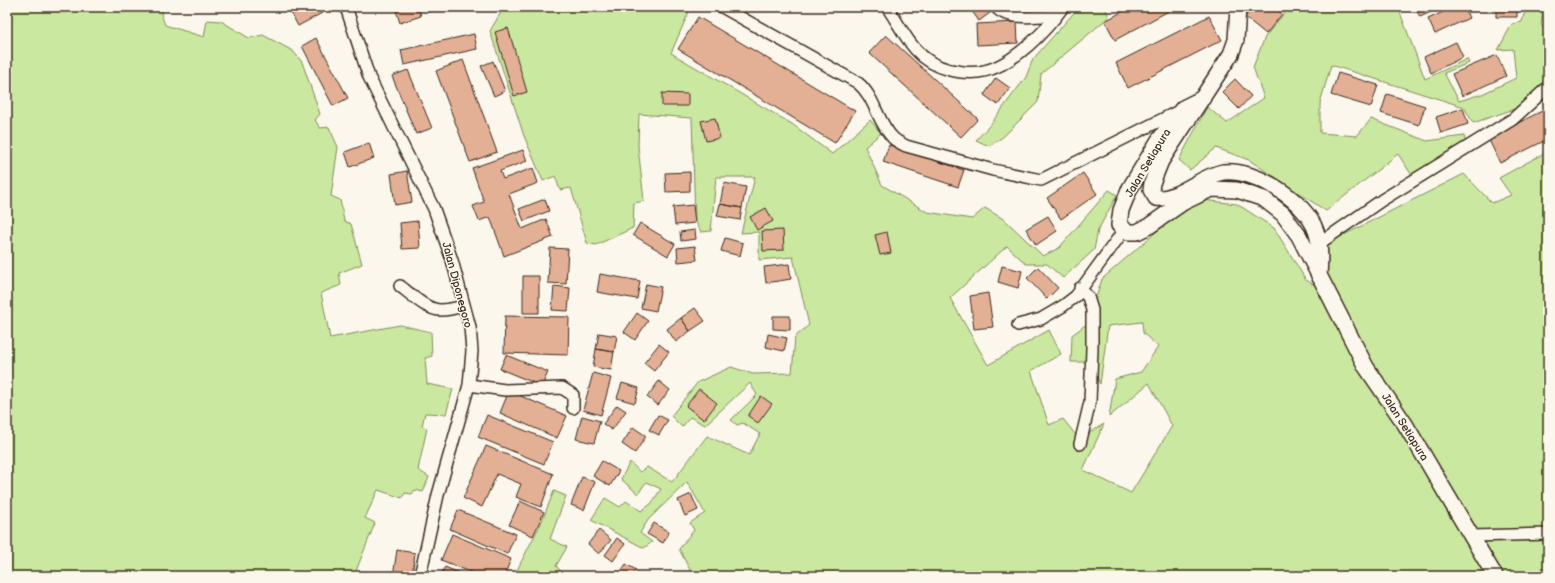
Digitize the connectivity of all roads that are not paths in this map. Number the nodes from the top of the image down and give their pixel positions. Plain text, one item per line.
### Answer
1 (346, 7) edge
2 (722, 7) edge
3 (887, 7) edge
4 (996, 7) edge
5 (1238, 7) edge
6 (1060, 11) edge
7 (1548, 87) edge
8 (1203, 98) junction
9 (1183, 108) junction
10 (1124, 230) junction
11 (1320, 244) junction
12 (1319, 277) junction
13 (400, 286) dead end
14 (1080, 288) junction
15 (464, 306) junction
16 (1018, 325) dead end
17 (469, 386) junction
18 (573, 408) dead end
19 (1080, 444) dead end
20 (1548, 534) edge
21 (1472, 536) junction
22 (420, 576) edge
23 (1495, 576) edge

1 - 15 street, Jalan Diponegoro
2 - 9 street
3 - 6 street
4 - 6 street
5 - 8 street, Jalan Setiapura
7 - 11 street
8 - 9 street, Jalan Setiapura
8 - 11 street, Jalan Setiapura
9 - 10 street, Jalan Setiapura
10 - 12 street, Jalan Setiapura
10 - 14 street
11 - 12 street, Jalan Setiapura
12 - 21 street, Jalan Setiapura
13 - 15 street
14 - 16 street
14 - 19 street
15 - 17 street, Jalan Diponegoro
17 - 18 street
17 - 22 street, Jalan Diponegoro
20 - 21 street
21 - 23 street, Jalan Setiapura

